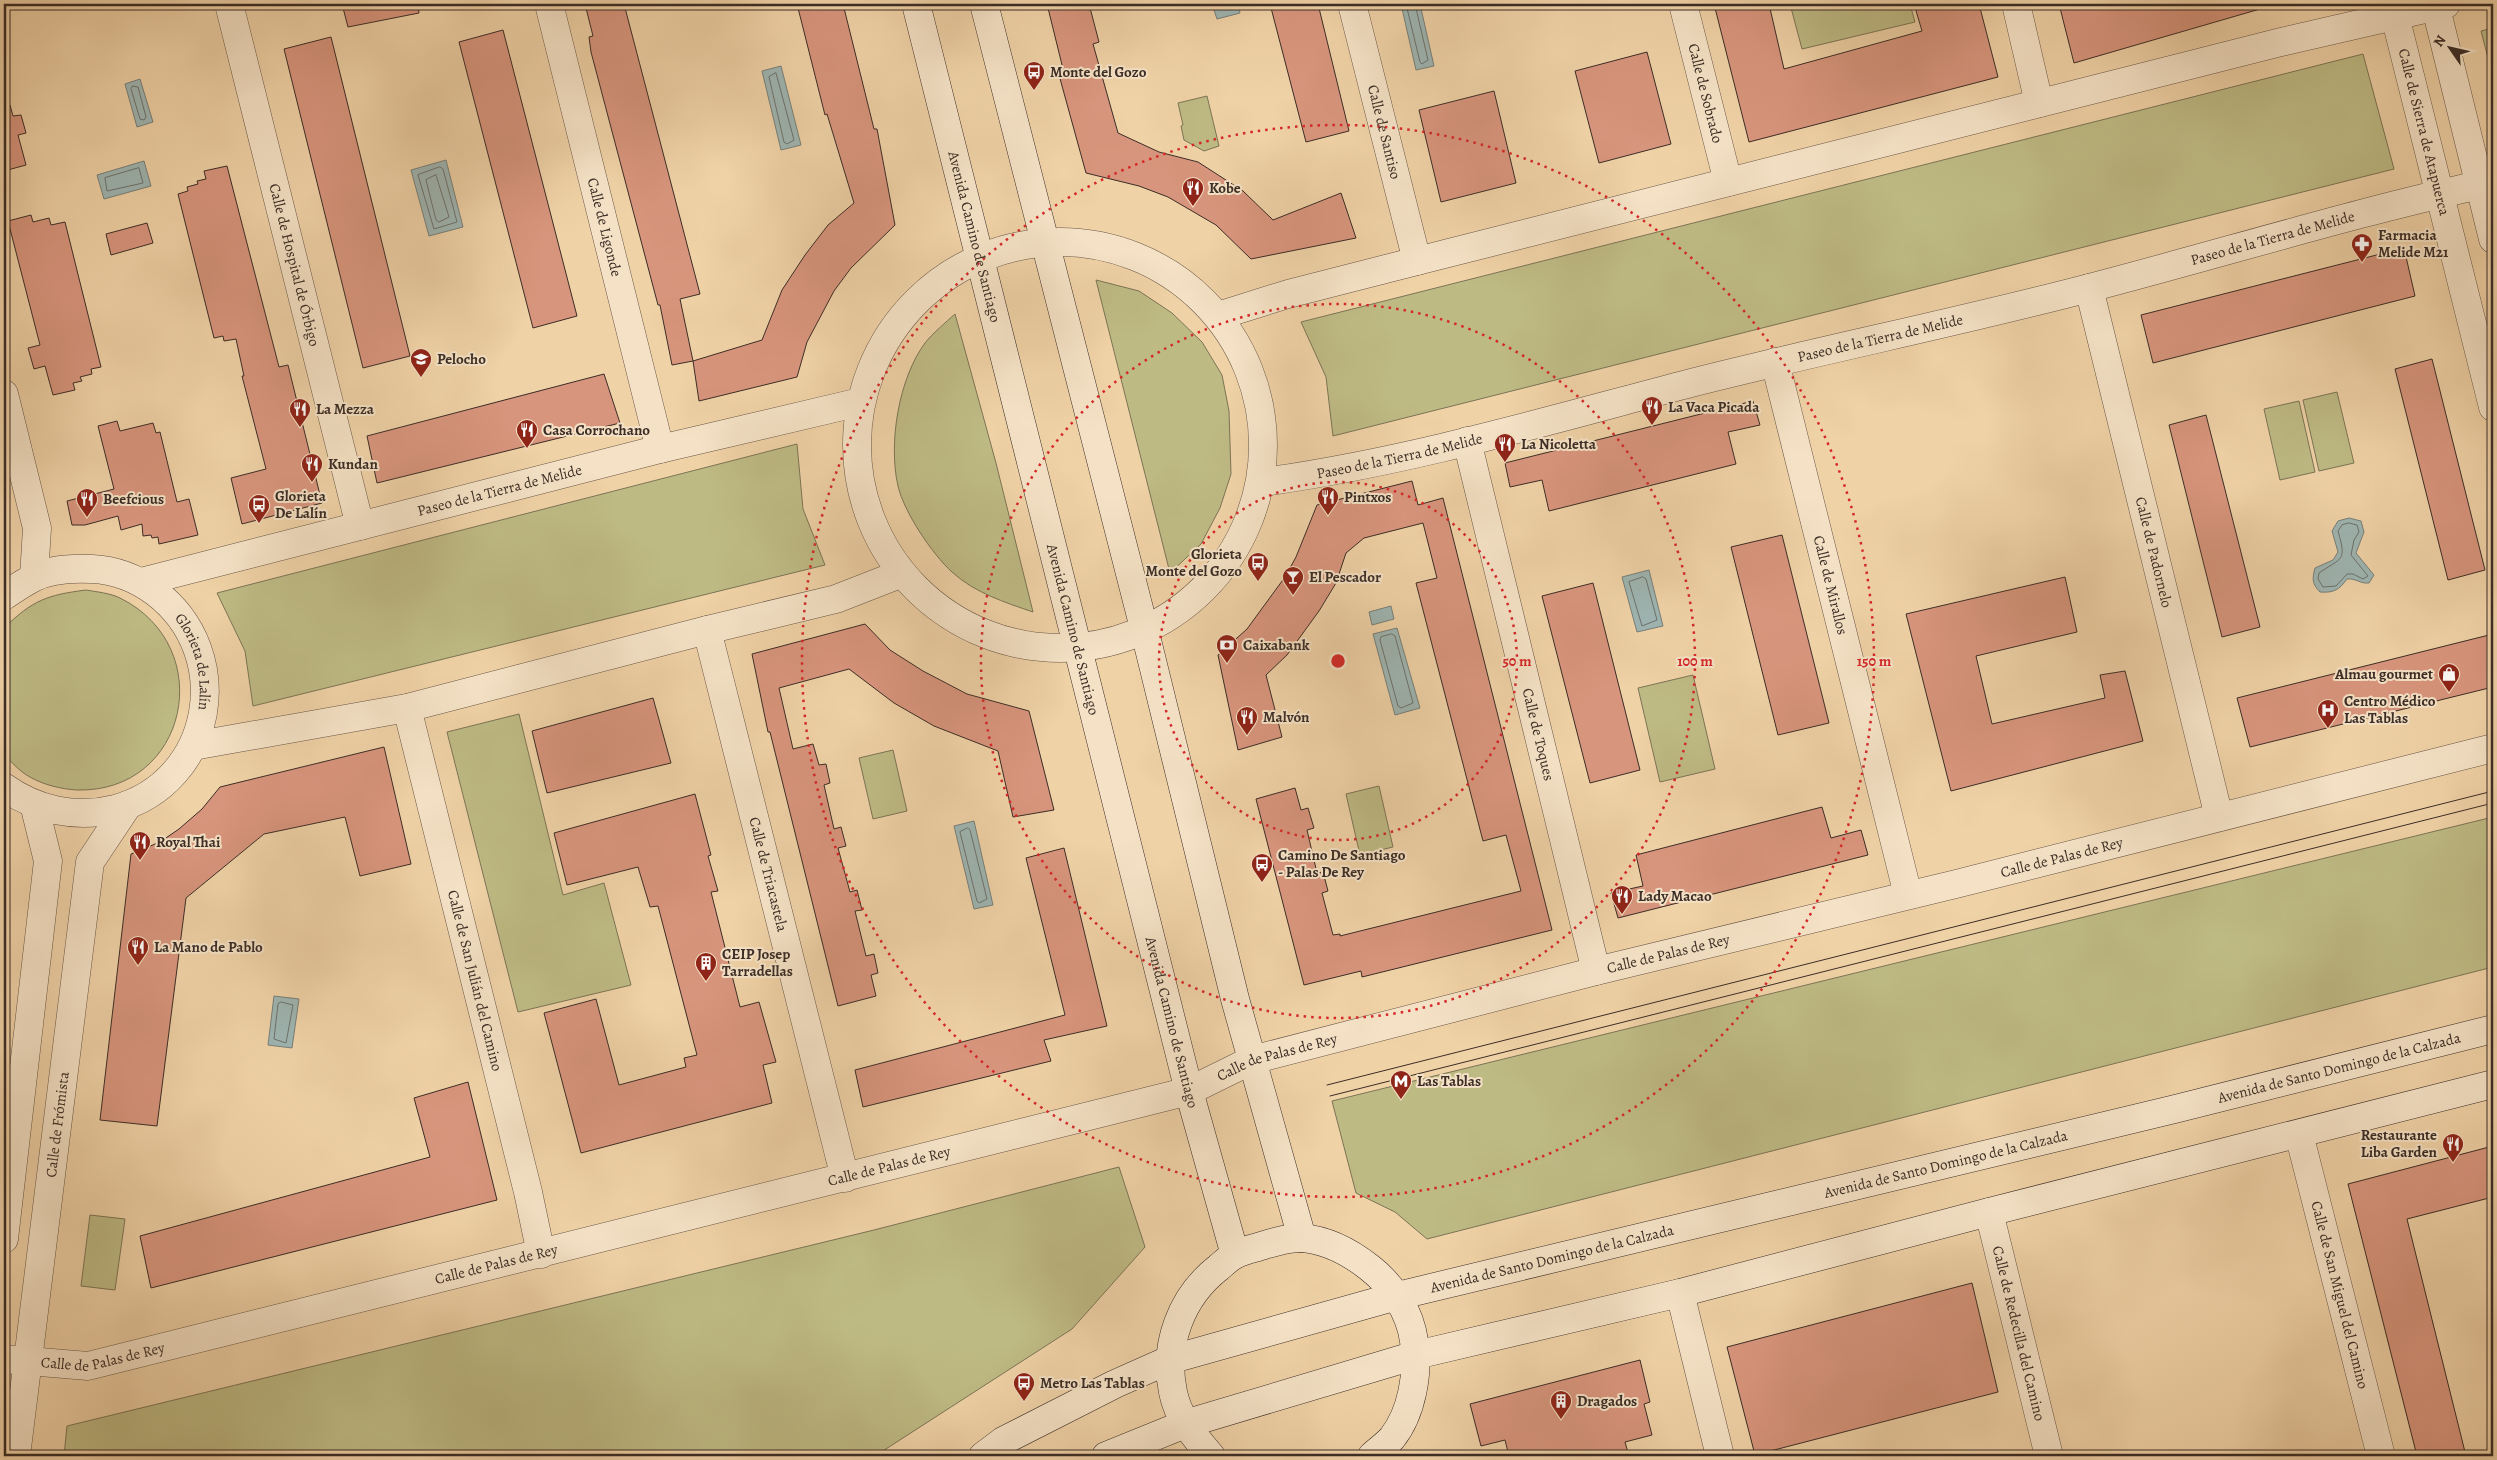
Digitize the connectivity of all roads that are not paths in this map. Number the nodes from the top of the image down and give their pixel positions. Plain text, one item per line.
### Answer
1 (229, 4) edge
2 (549, 4) edge
3 (916, 4) edge
4 (984, 4) edge
5 (1352, 4) edge
6 (1683, 4) edge
7 (2016, 4) edge
8 (2439, 5) edge
9 (2394, 9) edge
10 (2039, 103) junction
11 (1728, 182) junction
12 (2487, 183) edge
13 (2439, 194) junction
14 (2493, 239) edge
15 (1047, 247) junction
16 (980, 259) junction
17 (1417, 261) junction
18 (2089, 288) junction
19 (1221, 315) junction
20 (1775, 362) junction
21 (4, 394) edge
22 (860, 402) junction
23 (2493, 407) edge
24 (1467, 441) junction
25 (660, 449) junction
26 (1264, 482) junction
27 (360, 526) junction
28 (900, 574) junction
29 (34, 577) junction
30 (141, 582) junction
31 (4, 596) edge
32 (1144, 628) junction
33 (707, 630) junction
34 (1078, 643) junction
35 (407, 708) junction
36 (193, 746) junction
37 (2493, 748) edge
38 (4, 787) edge
39 (34, 804) junction
40 (128, 805) junction
41 (2219, 816) junction
42 (1908, 895) junction
43 (1596, 971) junction
44 (2493, 1029) edge
45 (1252, 1060) junction
46 (2493, 1084) edge
47 (1189, 1091) junction
48 (2299, 1134) junction
49 (845, 1178) junction
50 (1988, 1212) junction
51 (1302, 1238) junction
52 (4, 1239) edge
53 (541, 1254) junction
54 (1235, 1254) junction
55 (1680, 1292) junction
56 (1397, 1296) junction
57 (1416, 1355) junction
58 (1169, 1360) junction
59 (16, 1361) edge
60 (1185, 1424) junction
61 (16, 1456) edge
62 (983, 1456) edge
63 (1106, 1456) edge
64 (1211, 1456) edge
65 (1372, 1456) edge
66 (1720, 1456) edge
67 (2049, 1456) edge
68 (2381, 1456) edge

1 - 27 street, Calle de Hospital de Órbigo
2 - 25 street, Calle de Ligonde
3 - 16 street, Avenida Camino de Santiago
4 - 15 street
5 - 17 street, Calle de Santiso
6 - 11 street, Calle de Sobrado
7 - 10 street
8 - 9 street
8 - 12 street
9 - 10 street
9 - 13 street, Calle de Sierra de Atapuerca
10 - 11 street
11 - 17 street
12 - 13 street, Paseo de la Tierra de Melide
12 - 14 street
13 - 18 street, Paseo de la Tierra de Melide
13 - 23 street, Calle de Sierra de Atapuerca
15 - 16 street
15 - 19 street
15 - 32 street
16 - 22 street
16 - 34 street, Avenida Camino de Santiago
17 - 19 street
18 - 20 street, Paseo de la Tierra de Melide
18 - 41 street, Calle de Padornelo
19 - 26 street
20 - 24 street, Paseo de la Tierra de Melide
20 - 42 street, Calle de Mirallos
21 - 29 street
22 - 25 street, Paseo de la Tierra de Melide
22 - 28 street
24 - 26 street, Paseo de la Tierra de Melide
24 - 43 street, Calle de Toques
25 - 27 street, Paseo de la Tierra de Melide
26 - 32 street
27 - 30 street, Paseo de la Tierra de Melide
28 - 33 street
28 - 34 street
29 - 30 street, Glorieta de Lalín
29 - 31 street, Glorieta de Lalín
30 - 36 street, Glorieta de Lalín
32 - 34 street
32 - 45 street
33 - 35 street
33 - 49 street, Calle de Triacastela
34 - 47 street, Avenida Camino de Santiago
35 - 36 street
35 - 53 street, Calle de San Julián del Camino
36 - 40 street, Glorieta de Lalín
37 - 41 street, Calle de Palas de Rey
38 - 39 street, Glorieta de Lalín
39 - 40 street, Glorieta de Lalín
39 - 52 street
40 - 59 street, Calle de Frómista
41 - 42 street, Calle de Palas de Rey
42 - 43 street, Calle de Palas de Rey
43 - 45 street, Calle de Palas de Rey
44 - 56 street, Avenida de Santo Domingo de la Calzada
45 - 47 street, Calle de Palas de Rey
45 - 51 street
46 - 48 street
47 - 49 street, Calle de Palas de Rey
47 - 54 street, Avenida Camino de Santiago
48 - 50 street
48 - 68 street, Calle de San Miguel del Camino
49 - 53 street, Calle de Palas de Rey
50 - 55 street
50 - 67 street, Calle de Redecilla del Camino
51 - 54 street
51 - 56 street
53 - 59 street, Calle de Palas de Rey
54 - 58 street
55 - 57 street
55 - 66 street
56 - 57 street
56 - 58 street, Avenida de Santo Domingo de la Calzada
57 - 60 street
57 - 65 street
58 - 60 street
58 - 62 street, Avenida de Santo Domingo de la Calzada
59 - 61 street, Calle de Frómista
60 - 63 street
60 - 64 street

